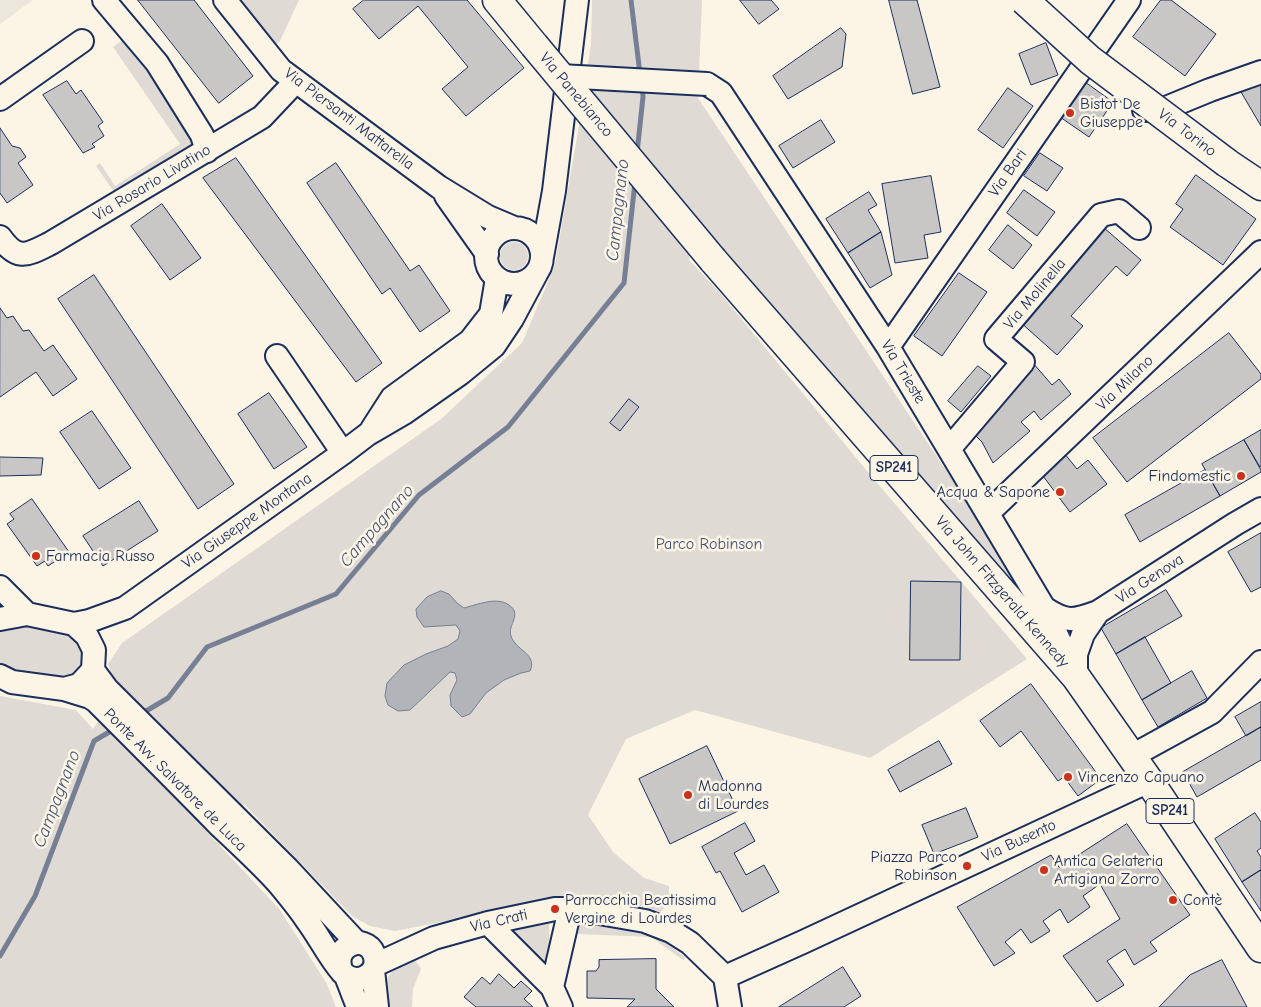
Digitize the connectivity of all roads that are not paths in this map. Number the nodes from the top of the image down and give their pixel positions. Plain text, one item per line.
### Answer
1 (104, 0) edge
2 (225, 0) edge
3 (498, 0) edge
4 (577, 0) edge
5 (1024, 0) edge
6 (1129, 0) edge
7 (82, 41) dead end
8 (1261, 72) edge
9 (1078, 73) junction
10 (560, 76) junction
11 (296, 81) junction
12 (0, 99) edge
13 (207, 151) junction
14 (1258, 182) edge
15 (439, 187) junction
16 (554, 191) junction
17 (515, 228) junction
18 (1139, 228) dead end
19 (0, 237) edge
20 (1261, 252) edge
21 (487, 254) junction
22 (713, 260) joint
23 (539, 265) junction
24 (497, 278) junction
25 (888, 347) junction
26 (277, 356) dead end
27 (368, 434) junction
28 (949, 449) junction
29 (343, 453) junction
30 (1261, 509) edge
31 (988, 513) junction
32 (0, 587) edge
33 (124, 608) junction
34 (1044, 608) junction
35 (1098, 612) junction
36 (27, 614) junction
37 (0, 619) edge
38 (74, 624) junction
39 (93, 660) junction
40 (1261, 662) edge
41 (1076, 677) junction
42 (4, 680) edge
43 (64, 689) junction
44 (102, 695) junction
45 (1132, 756) junction
46 (1149, 781) junction
47 (283, 876) junction
48 (570, 909) junction
49 (488, 923) junction
50 (434, 938) junction
51 (360, 944) junction
52 (1261, 948) edge
53 (374, 968) junction
54 (344, 974) junction
55 (725, 977) junction
56 (552, 987) junction
57 (358, 1007) edge
58 (377, 1007) edge
59 (561, 1007) edge
60 (730, 1007) edge

1 - 13 street
2 - 11 street, Via Piersanti Mattarella
3 - 10 main road, Via Panebianco / SP241, bridge
4 - 16 street, Via Giuseppe Montana
5 - 14 main road, Via Torino, bridge
6 - 9 street, Via Bari
7 - 12 street
8 - 9 street
9 - 25 street, Via Bari
10 - 22 main road, Via Panebianco / SP241, bridge
10 - 25 street, Via Trieste, bridge
11 - 13 street, Via Rosario Livatino
11 - 15 street, Via Piersanti Mattarella
13 - 19 street, Via Rosario Livatino
15 - 17 street, Via Piersanti Mattarella
15 - 21 street, Via Piersanti Mattarella
16 - 17 street
16 - 23 street, Via Giuseppe Montana
17 - 21 street
17 - 23 street
18 - 28 street, Via Molinella
20 - 31 street, Via Milano
21 - 24 street
22 - 41 main road, Via John Fitzgerald Kennedy / SP241
23 - 24 street
23 - 27 street, Via Giuseppe Montana
24 - 27 street, Via Giuseppe Montana
25 - 28 street, Via Trieste
26 - 29 street
27 - 29 street, Via Giuseppe Montana
28 - 31 street, Via Trieste
29 - 33 street, Via Giuseppe Montana
30 - 35 street, Via Genova
31 - 34 street, Via Trieste
32 - 36 street
33 - 38 street, Via Giuseppe Montana
33 - 39 street, Via Giuseppe Montana
34 - 35 street
34 - 41 street, Via Trieste
35 - 41 street, Via Genova
36 - 37 street
36 - 38 street
38 - 39 street, Ponte Avv. Salvatore de Luca
39 - 43 street, Via Giuseppe Montana
39 - 44 street, Ponte Avv. Salvatore de Luca
40 - 45 street
41 - 45 main road, Via John Fitzgerald Kennedy / SP241
42 - 43 street, Ponte Avv. Salvatore de Luca
43 - 44 street, Ponte Avv. Salvatore de Luca
44 - 47 street, Ponte Avv. Salvatore de Luca
45 - 46 main road, Via John Fitzgerald Kennedy / SP241
46 - 52 main road, Via John Fitzgerald Kennedy / SP241
46 - 55 street, Via Busento
47 - 51 street
47 - 54 street
48 - 49 street, Via Crati
48 - 55 street, Via Crati
48 - 56 street
49 - 50 street, Via Crati
49 - 56 street
50 - 51 street, Via Crati
50 - 53 street, Via Crati
51 - 53 street
51 - 54 street
53 - 54 street, Via Crati
53 - 58 street
54 - 57 street
55 - 60 street
56 - 59 street

